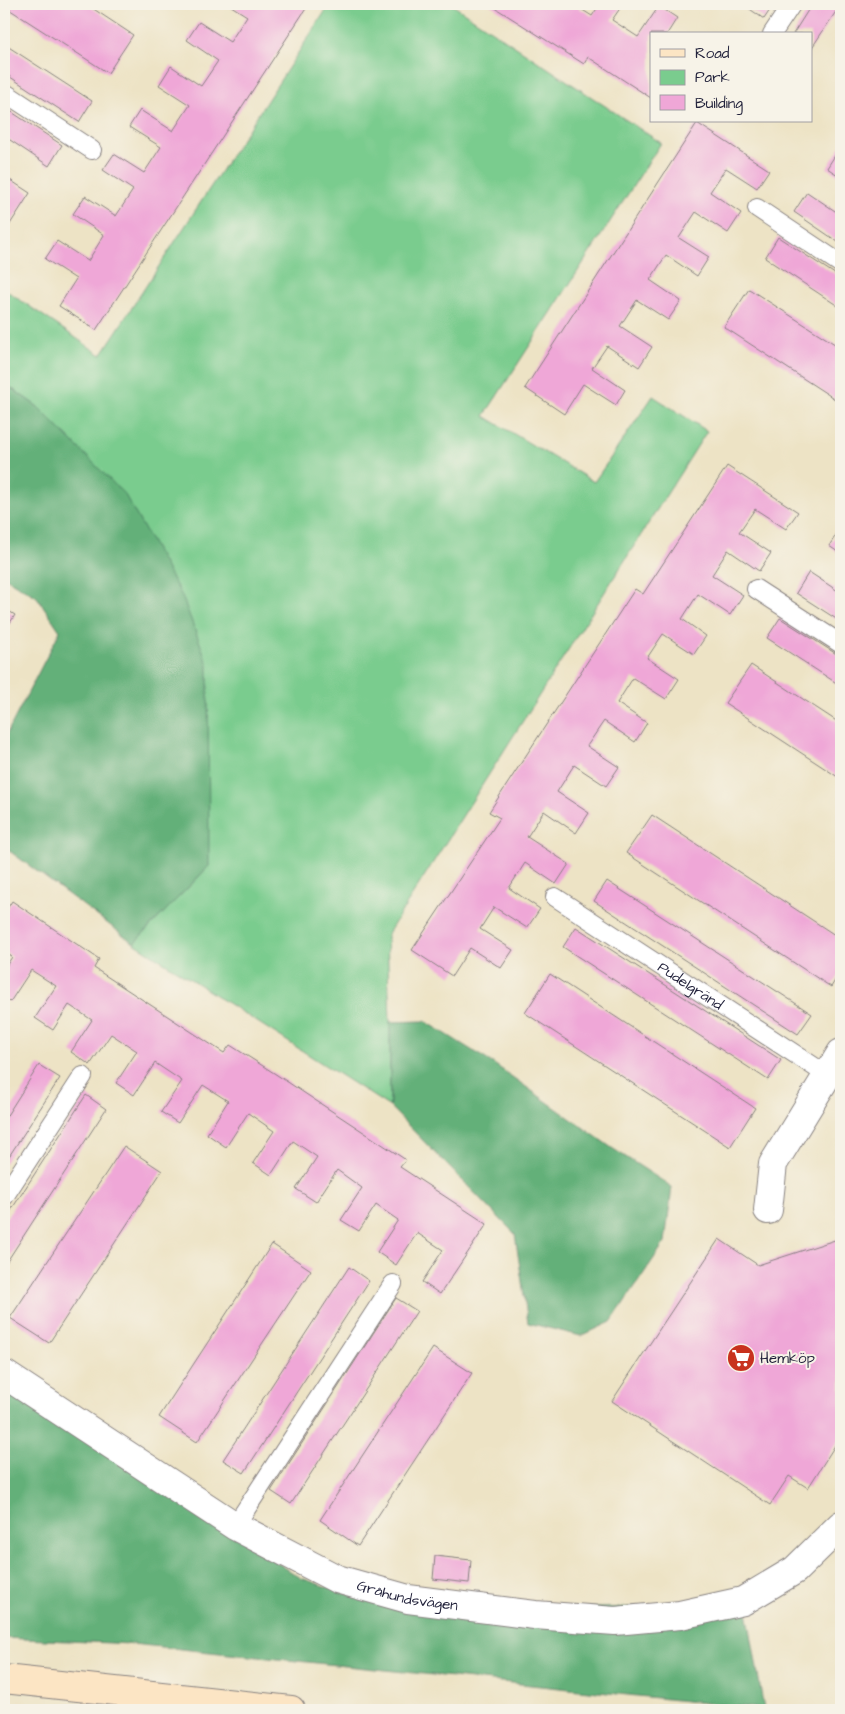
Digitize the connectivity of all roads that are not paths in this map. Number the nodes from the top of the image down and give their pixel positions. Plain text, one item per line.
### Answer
1 (792, 4) edge
2 (773, 32) edge
3 (4, 92) edge
4 (92, 150) dead end
5 (757, 208) dead end
6 (841, 264) edge
7 (756, 589) dead end
8 (841, 644) edge
9 (555, 897) dead end
10 (841, 1053) edge
11 (826, 1075) junction
12 (83, 1076) dead end
13 (4, 1197) edge
14 (768, 1210) dead end
15 (393, 1284) dead end
16 (4, 1374) edge
17 (841, 1525) edge
18 (235, 1526) junction
19 (4, 1679) edge
20 (291, 1710) edge

1 - 2 lane
3 - 4 lane
5 - 6 lane
7 - 8 lane
9 - 11 lane, Pudelgränd
10 - 11 street
11 - 14 street
12 - 13 lane
15 - 18 lane
16 - 18 street, Gråhundsvägen
17 - 18 street, Gråhundsvägen
19 - 20 main road

